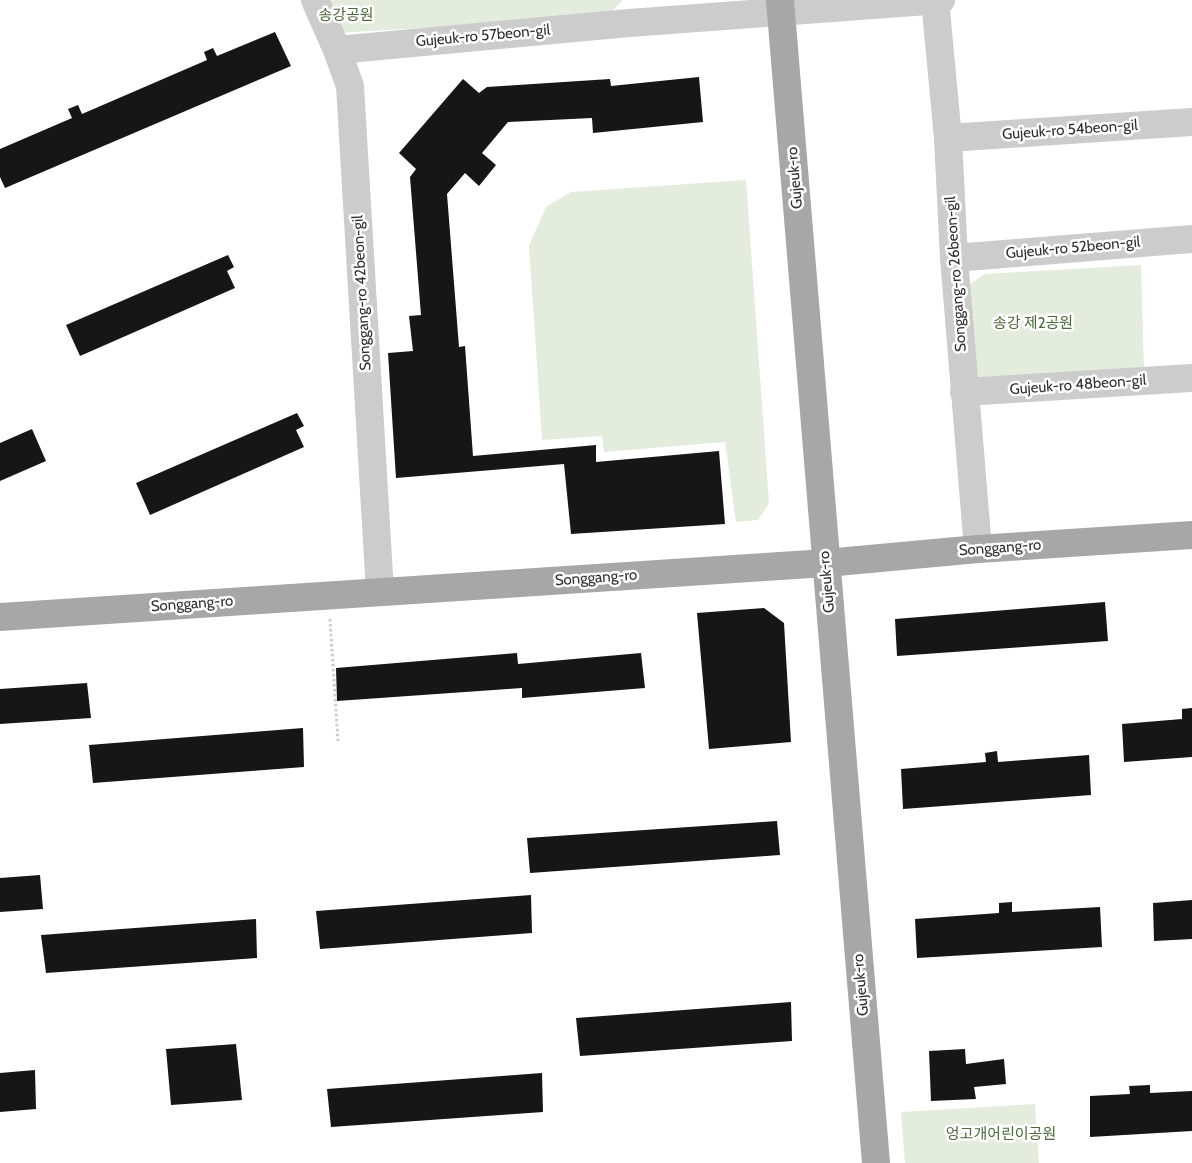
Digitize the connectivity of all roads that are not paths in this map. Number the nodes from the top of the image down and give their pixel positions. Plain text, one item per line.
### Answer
1 (315, 0) edge
2 (935, 0) edge
3 (941, 0) edge
4 (780, 6) edge
5 (629, 11) edge
6 (337, 50) junction
7 (1192, 122) edge
8 (948, 138) junction
9 (1192, 239) edge
10 (954, 258) junction
11 (1192, 378) edge
12 (964, 392) junction
13 (1192, 535) edge
14 (978, 549) junction
15 (826, 563) junction
16 (380, 592) junction
17 (0, 617) edge
18 (876, 1163) edge

1 - 6 street, Songgang-ro 42beon-gil
2 - 3 street, Gujeuk-ro 57beon-gil
2 - 4 street, Gujeuk-ro 57beon-gil
2 - 8 street, Songgang-ro 26beon-gil
4 - 5 street, Gujeuk-ro 57beon-gil
4 - 15 main road, Gujeuk-ro
5 - 6 street, Gujeuk-ro 57beon-gil
6 - 16 street, Songgang-ro 42beon-gil
7 - 8 street, Gujeuk-ro 54beon-gil
8 - 10 street, Songgang-ro 26beon-gil
9 - 10 street, Gujeuk-ro 52beon-gil
10 - 12 street, Songgang-ro 26beon-gil
11 - 12 street, Gujeuk-ro 48beon-gil
12 - 14 street, Songgang-ro 26beon-gil
13 - 14 main road, Songgang-ro
14 - 15 main road, Songgang-ro
15 - 16 main road, Songgang-ro
15 - 18 main road, Gujeuk-ro
16 - 17 main road, Songgang-ro

